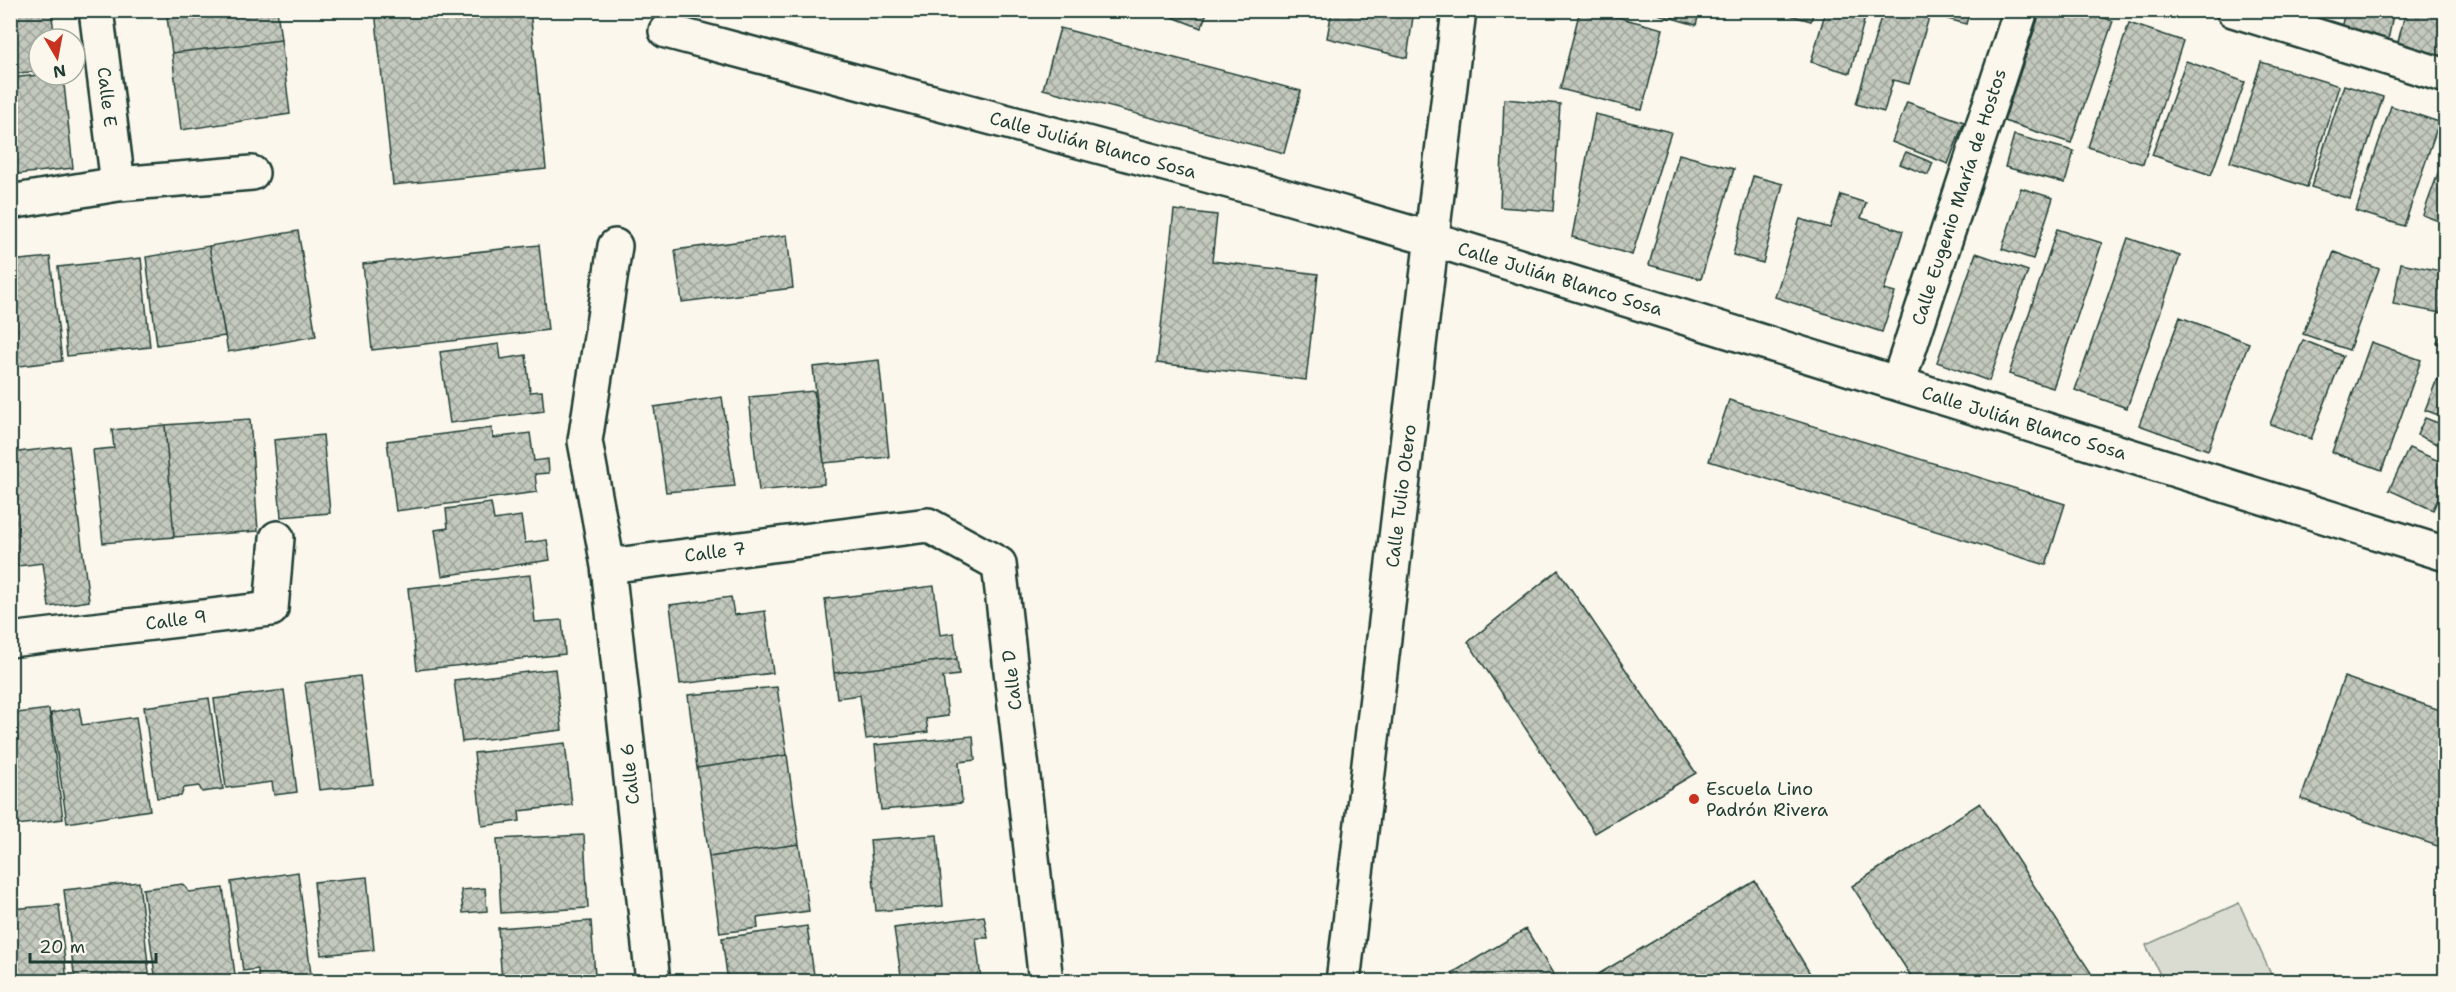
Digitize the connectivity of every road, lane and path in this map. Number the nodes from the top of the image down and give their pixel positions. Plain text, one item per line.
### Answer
1 (96, 10) edge
2 (1459, 10) edge
3 (2020, 10) edge
4 (2232, 10) edge
5 (666, 32) dead end
6 (2445, 76) edge
7 (252, 173) dead end
8 (118, 184) junction
9 (10, 202) edge
10 (1432, 239) junction
11 (615, 246) dead end
12 (1898, 383) junction
13 (277, 538) dead end
14 (823, 538) joint
15 (2445, 554) edge
16 (608, 566) junction
17 (10, 640) edge
18 (652, 981) edge
19 (1046, 981) edge
20 (1343, 981) edge

1 - 8 street, Calle E
2 - 10 street, Calle Tulio Otero
3 - 12 street, Calle Eugenio María de Hostos
4 - 6 street
5 - 10 street, Calle Julián Blanco Sosa
7 - 8 street
8 - 9 street
10 - 12 street, Calle Julián Blanco Sosa
10 - 20 street, Calle Tulio Otero
11 - 16 street, Calle 6
12 - 15 street, Calle Julián Blanco Sosa
13 - 17 street, Calle 9
14 - 16 street, Calle 7
14 - 19 street, Calle D
16 - 18 street, Calle 6

